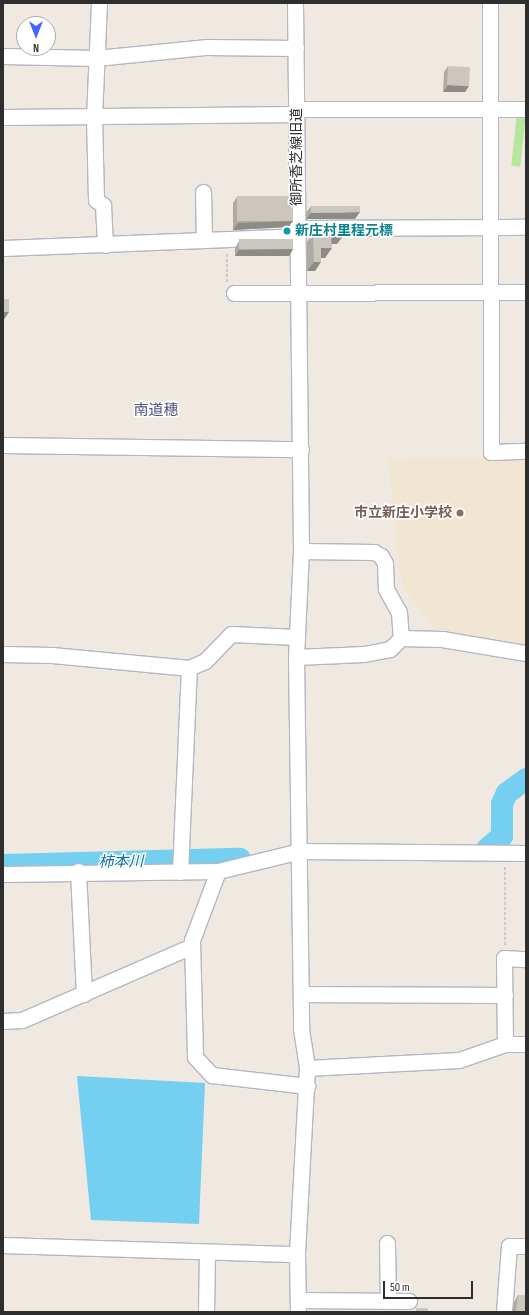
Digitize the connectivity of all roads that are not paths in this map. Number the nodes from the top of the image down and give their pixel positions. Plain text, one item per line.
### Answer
1 (99, 3) edge
2 (295, 3) edge
3 (490, 3) edge
4 (296, 48) junction
5 (3, 56) edge
6 (96, 58) junction
7 (490, 109) junction
8 (526, 109) edge
9 (297, 112) junction
10 (3, 116) edge
11 (94, 117) junction
12 (203, 192) dead end
13 (526, 227) edge
14 (491, 228) junction
15 (298, 232) junction
16 (204, 240) junction
17 (104, 245) junction
18 (3, 248) edge
19 (491, 291) junction
20 (526, 292) edge
21 (234, 293) road end
22 (299, 293) junction
23 (3, 445) edge
24 (301, 449) junction
25 (526, 451) edge
26 (301, 551) junction
27 (297, 636) junction
28 (401, 638) junction
29 (526, 653) edge
30 (3, 654) edge
31 (296, 657) junction
32 (188, 668) junction
33 (300, 851) junction
34 (526, 853) edge
35 (181, 865) junction
36 (78, 871) junction
37 (218, 871) junction
38 (3, 874) edge
39 (192, 946) junction
40 (526, 959) edge
41 (84, 994) junction
42 (301, 994) junction
43 (505, 995) junction
44 (3, 1021) edge
45 (505, 1044) junction
46 (526, 1044) edge
47 (307, 1068) junction
48 (306, 1086) junction
49 (386, 1243) dead end
50 (3, 1245) edge
51 (526, 1246) edge
52 (207, 1252) junction
53 (297, 1254) junction
54 (388, 1301) junction
55 (409, 1301) dead end
56 (298, 1306) edge
57 (206, 1312) edge
58 (504, 1312) edge

1 - 6 street
2 - 4 street, 御所香芝線旧道
3 - 7 street
4 - 6 street
4 - 9 street, 御所香芝線旧道
5 - 6 street
6 - 11 street
7 - 8 street
7 - 9 street
7 - 14 street
9 - 11 street
9 - 15 street, 御所香芝線旧道
10 - 11 street
11 - 17 street
12 - 16 street
13 - 14 street
14 - 15 street
14 - 19 street
15 - 16 street
15 - 22 street, 御所香芝線旧道
16 - 17 street
17 - 18 street
19 - 20 street
19 - 22 street
19 - 25 street
21 - 22 street
22 - 24 street, 御所香芝線旧道
23 - 24 street
24 - 26 street, 御所香芝線旧道
26 - 27 street, 御所香芝線旧道
26 - 28 street
27 - 31 street, 御所香芝線旧道
27 - 32 street
28 - 29 street
28 - 31 street
30 - 32 street
31 - 33 street, 御所香芝線旧道
32 - 35 street
33 - 34 street
33 - 37 street
33 - 42 street, 御所香芝線旧道
35 - 36 street
35 - 37 street
36 - 38 street
36 - 41 street
37 - 39 street
39 - 41 street
39 - 48 street
40 - 43 street
41 - 44 street
42 - 43 street
42 - 47 street, 御所香芝線旧道
43 - 45 street
45 - 46 street
45 - 47 street
47 - 48 street, 御所香芝線旧道
48 - 53 street, 御所香芝線旧道
49 - 54 street
50 - 52 street
51 - 58 street
52 - 53 street
52 - 57 street
53 - 56 street, 御所香芝線旧道
54 - 55 street
54 - 56 street

